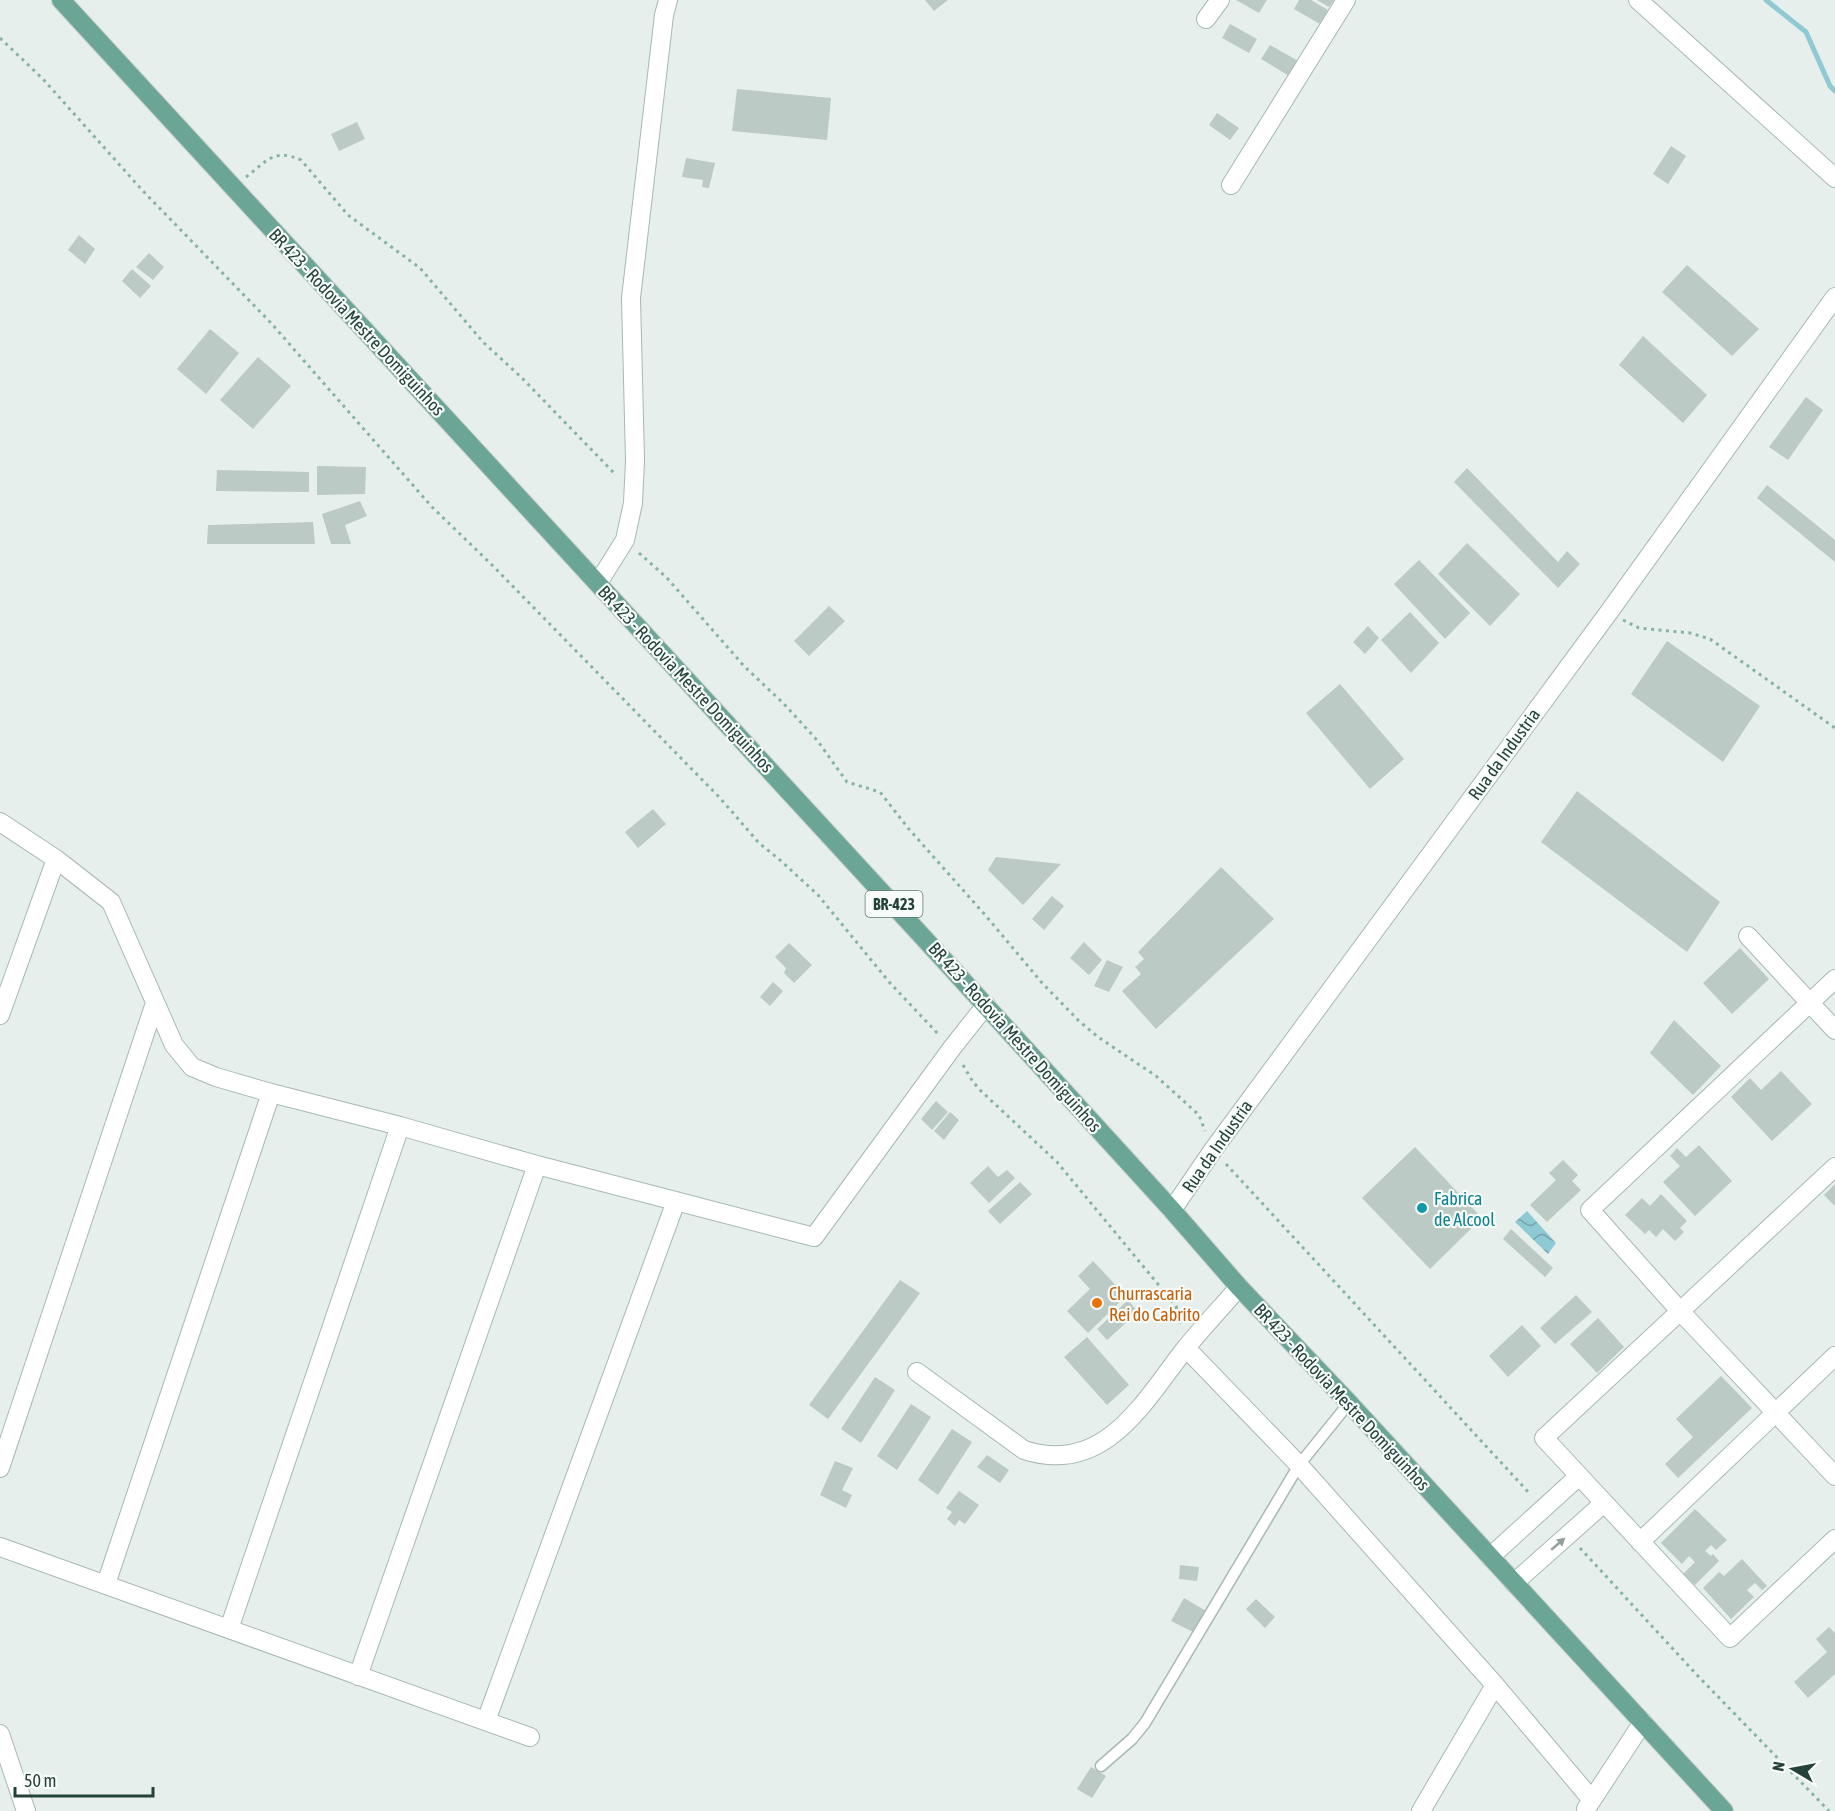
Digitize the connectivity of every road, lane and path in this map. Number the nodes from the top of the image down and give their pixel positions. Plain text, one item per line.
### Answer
1 (62, 0) edge
2 (668, 0) edge
3 (1220, 0) edge
4 (1346, 0) edge
5 (1638, 0) edge
6 (1206, 19) dead end
7 (0, 38) edge
8 (1835, 178) edge
9 (1231, 185) dead end
10 (233, 187) junction
11 (1835, 297) edge
12 (617, 476) dead end
13 (625, 540) junction
14 (598, 583) junction
15 (1609, 612) junction
16 (1835, 728) edge
17 (0, 822) edge
18 (56, 859) junction
19 (1748, 936) dead end
20 (1835, 979) edge
21 (155, 1003) junction
22 (1811, 1003) junction
23 (986, 1005) junction
24 (0, 1015) edge
25 (1835, 1030) edge
26 (952, 1048) junction
27 (271, 1093) junction
28 (400, 1126) junction
29 (1213, 1150) junction
30 (537, 1166) junction
31 (1835, 1167) edge
32 (676, 1201) junction
33 (1172, 1210) junction
34 (1239, 1287) junction
35 (1680, 1311) junction
36 (1186, 1348) junction
37 (1835, 1356) edge
38 (916, 1372) dead end
39 (1349, 1403) junction
40 (1775, 1413) junction
41 (1299, 1465) junction
42 (0, 1468) edge
43 (1579, 1476) junction
44 (1835, 1476) edge
45 (1604, 1503) junction
46 (1544, 1508) junction
47 (1568, 1535) junction
48 (1835, 1539) edge
49 (1640, 1542) junction
50 (0, 1547) edge
51 (1490, 1557) junction
52 (1514, 1582) junction
53 (106, 1584) junction
54 (229, 1629) junction
55 (358, 1676) junction
56 (1495, 1685) junction
57 (486, 1721) junction
58 (1643, 1722) junction
59 (0, 1734) edge
60 (530, 1737) dead end
61 (1101, 1766) dead end
62 (1589, 1806) edge
63 (26, 1811) edge
64 (1421, 1811) edge
65 (1724, 1811) edge
66 (1829, 1811) edge

1 - 10 main road, BR 423 - Rodovia Mestre Domiguinhos / BR-423
2 - 13 street
3 - 6 street
4 - 9 street
5 - 8 street
7 - 26 path
10 - 12 path
10 - 14 main road, BR 423 - Rodovia Mestre Domiguinhos / BR-423
11 - 15 street, Rua da Industria
13 - 14 street
13 - 29 path
14 - 23 main road, BR 423 - Rodovia Mestre Domiguinhos / BR-423
15 - 16 path
15 - 29 street, Rua da Industria
17 - 18 street
18 - 21 street
18 - 24 street
19 - 22 street
20 - 22 street
21 - 27 street
21 - 42 street
22 - 25 street
22 - 35 street
23 - 26 street
23 - 33 main road, BR 423 - Rodovia Mestre Domiguinhos / BR-423
26 - 32 street
26 - 36 path
27 - 28 street
27 - 53 street
28 - 30 street
28 - 54 street
29 - 33 street, Rua da Industria
29 - 46 path
30 - 32 street
30 - 55 street
31 - 35 street
32 - 57 street
33 - 34 main road, BR 423 - Rodovia Mestre Domiguinhos / BR-423
34 - 36 street
34 - 39 main road, BR 423 - Rodovia Mestre Domiguinhos / BR-423
35 - 40 street
35 - 43 street
36 - 38 street
36 - 41 street
37 - 40 street
39 - 41 lane
39 - 51 main road, BR 423 - Rodovia Mestre Domiguinhos / BR-423
40 - 44 street
40 - 49 street
41 - 56 street
41 - 61 lane
43 - 45 street
43 - 46 street
45 - 47 street
45 - 49 street
46 - 51 street
52 -> 47 street
47 - 66 path
48 - 49 street
50 - 53 street
51 - 52 main road, BR 423 - Rodovia Mestre Domiguinhos / BR-423
52 - 58 main road, BR 423 - Rodovia Mestre Domiguinhos / BR-423
53 - 54 street
54 - 55 street
55 - 57 street
56 - 62 street
56 - 64 street
57 - 60 street
58 - 62 street
58 - 65 main road, BR 423 - Rodovia Mestre Domiguinhos / BR-423
59 - 63 street

